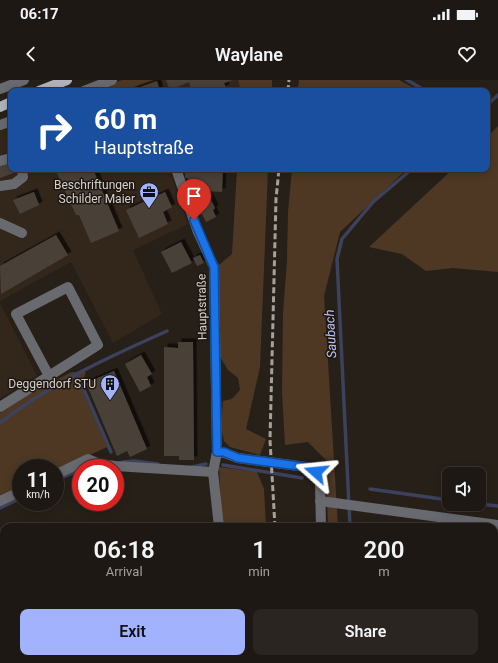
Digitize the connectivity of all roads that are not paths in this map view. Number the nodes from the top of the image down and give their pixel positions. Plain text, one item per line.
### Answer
1 (24, 80) edge
2 (67, 80) edge
3 (112, 80) edge
4 (47, 88) edge
5 (92, 88) edge
6 (0, 89) edge
7 (22, 172) edge
8 (177, 172) edge
9 (0, 186) edge
10 (0, 223) edge
11 (22, 233) dead end
12 (49, 376) junction
13 (0, 407) edge
14 (217, 452) junction
15 (64, 471) edge
16 (213, 472) junction
17 (12, 495) edge
18 (0, 501) edge
19 (320, 501) junction
20 (219, 523) edge
21 (321, 523) edge
22 (482, 523) edge

1 - 6 street
2 - 4 main road
3 - 5 street
7 - 9 street
8 - 14 street, Hauptstraße
10 - 11 street
12 - 12 street
12 - 13 street
14 - 16 street, Hauptstraße
14 - 19 street
15 - 16 street
16 - 20 street, Hauptstraße
17 - 18 street
19 - 21 street
19 - 22 street

